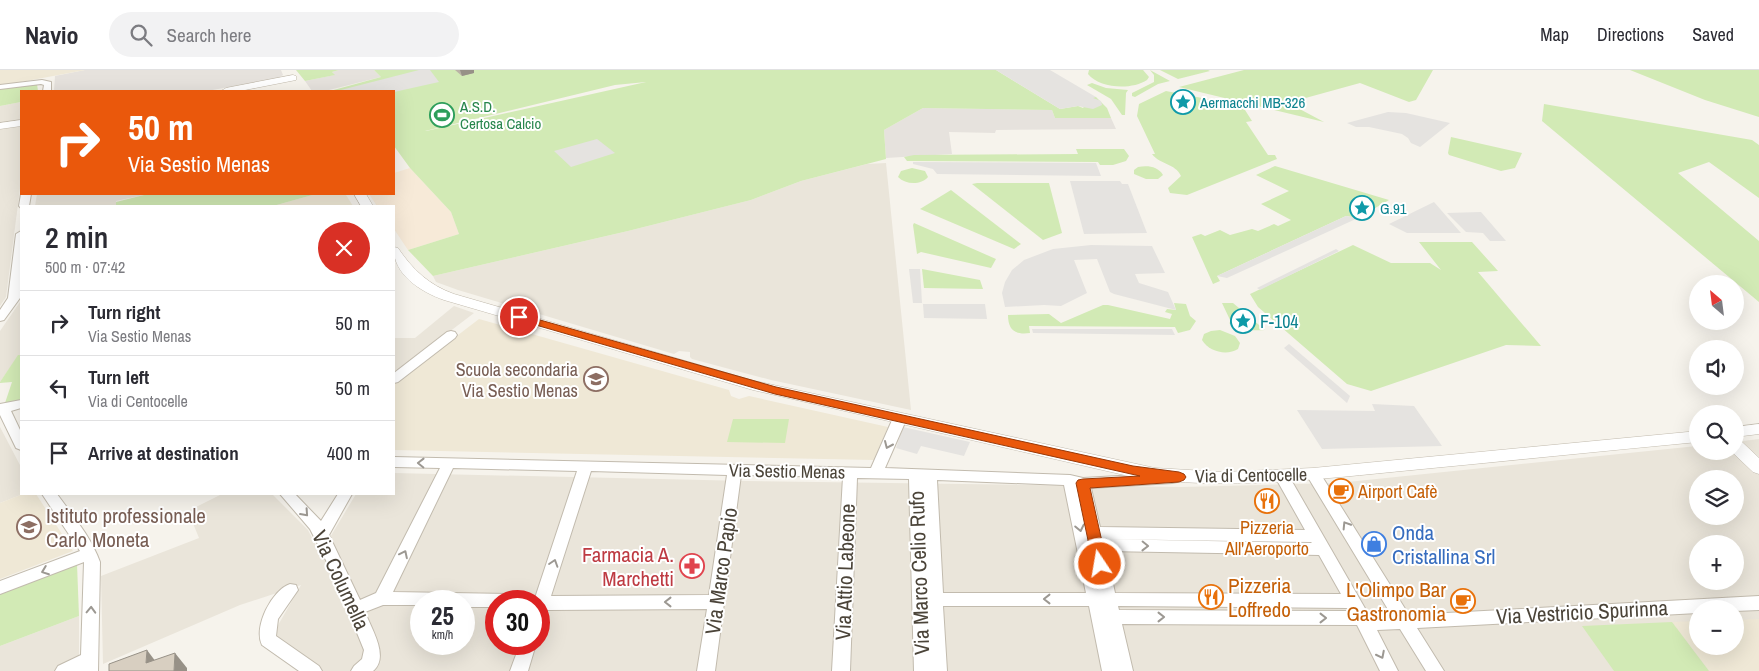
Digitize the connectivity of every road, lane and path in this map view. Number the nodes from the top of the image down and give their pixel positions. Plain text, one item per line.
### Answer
1 (290, 74) edge
2 (0, 88) edge
3 (47, 90) edge
4 (230, 90) edge
5 (299, 90) dead end
6 (20, 123) edge
7 (0, 126) edge
8 (20, 243) edge
9 (395, 252) edge
10 (0, 318) edge
11 (451, 335) dead end
12 (395, 378) edge
13 (20, 404) edge
14 (2, 409) edge
15 (900, 418) junction
16 (1759, 429) edge
17 (1744, 431) edge
18 (1689, 437) edge
19 (20, 443) edge
20 (1744, 454) edge
21 (395, 462) edge
22 (449, 463) junction
23 (586, 466) junction
24 (1759, 468) edge
25 (736, 470) junction
26 (850, 472) junction
27 (876, 472) junction
28 (1314, 474) junction
29 (923, 475) junction
30 (1281, 475) junction
31 (1179, 477) junction
32 (1077, 482) junction
33 (51, 495) edge
34 (288, 495) edge
35 (344, 495) edge
36 (322, 533) junction
37 (1095, 539) junction
38 (1320, 543) junction
39 (90, 553) junction
40 (0, 588) edge
41 (290, 590) dead end
42 (544, 590) edge
43 (382, 598) junction
44 (928, 599) junction
45 (485, 600) edge
46 (1102, 600) junction
47 (1353, 601) junction
48 (717, 602) junction
49 (1759, 603) edge
50 (550, 605) edge
51 (356, 608) junction
52 (1112, 617) junction
53 (1364, 621) junction
54 (1406, 621) junction
55 (524, 655) edge
56 (89, 665) edge
57 (64, 671) edge
58 (313, 671) edge
59 (360, 671) edge
60 (519, 671) edge
61 (706, 671) edge
62 (841, 671) edge
63 (923, 671) edge
64 (938, 671) edge
65 (1111, 671) edge
66 (1124, 671) edge
67 (1389, 671) edge
68 (1435, 671) edge

1 - 4 street
1 - 5 street
2 - 3 street
6 - 7 street
8 - 10 street
9 - 15 street, Via di Centocelle
11 - 12 street
13 - 14 street
14 - 19 street
15 -> 27 street
15 - 31 street, Via di Centocelle
16 - 17 street
18 - 28 street, Via di Centocelle
20 - 24 street
22 -> 21 street, Via Sestio Menas
22 - 23 street, Via Sestio Menas
43 -> 22 street
23 - 25 street, Via Sestio Menas
42 -> 23 street
25 - 26 street, Via Sestio Menas
25 - 48 street, Via Marco Papio
26 - 27 street, Via Sestio Menas
26 - 62 street, Via Attio Labeone
27 - 29 street, Via Sestio Menas
28 - 30 street, Via di Centocelle
54 -> 28 street
29 - 32 street, Via Sestio Menas
29 - 44 street, Via Marco Celio Rufo
30 - 31 street, Via di Centocelle
30 - 38 street
31 - 32 street, Via Sestio Menas
32 - 37 street
32 -> 46 street
33 - 39 street
34 -> 36 street, Via Columella
35 - 36 street
36 - 51 street, Via Columella
37 - 38 street
37 - 46 street
38 - 47 street
39 -> 40 street
56 -> 39 street
41 - 58 street
43 - 45 street
43 - 51 street
46 -> 44 street
44 - 63 street, Via Marco Celio Rufo
44 - 64 street, Via Marco Celio Rufo
46 - 47 street
46 - 52 street
46 - 65 street
47 - 53 street
48 -> 50 street
48 - 61 street, Via Marco Papio
49 - 54 street, Via Vestricio Spurinna
51 - 59 street, Via Columella
52 -> 53 street
52 - 66 street
53 - 54 street, Via Vestricio Spurinna
53 -> 67 street
54 - 68 street
55 - 60 street
56 - 57 street

